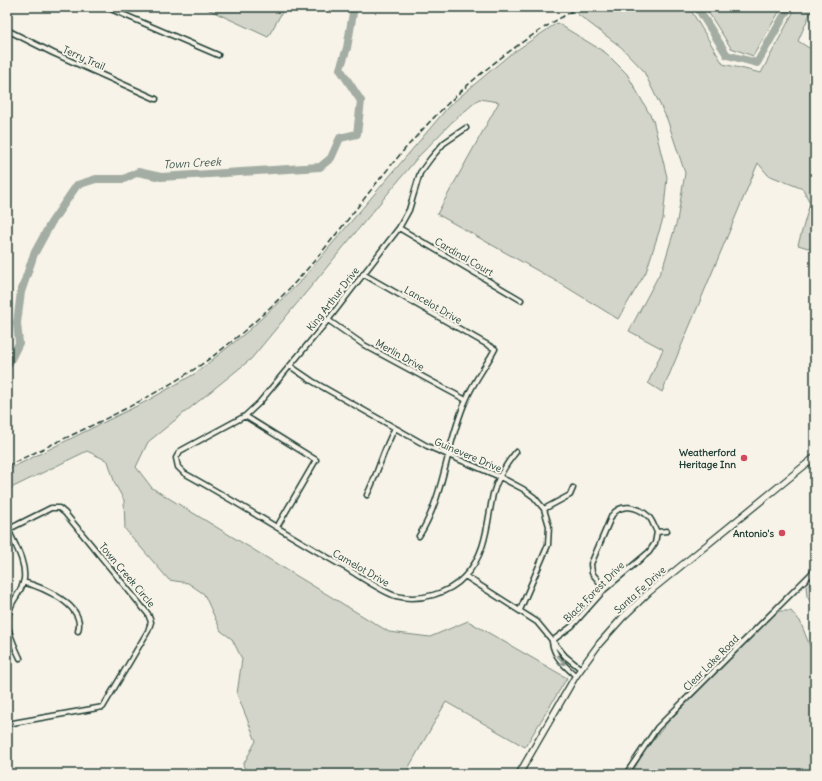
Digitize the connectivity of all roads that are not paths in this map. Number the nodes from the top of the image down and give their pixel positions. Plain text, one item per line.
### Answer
1 (106, 7) edge
2 (7, 30) edge
3 (218, 55) dead end
4 (156, 99) dead end
5 (466, 128) dead end
6 (399, 228) junction
7 (362, 274) junction
8 (521, 300) dead end
9 (328, 320) junction
10 (290, 366) junction
11 (466, 400) junction
12 (245, 416) junction
13 (395, 428) junction
14 (180, 451) joint
15 (516, 452) dead end
16 (448, 455) junction
17 (815, 457) edge
18 (500, 477) junction
19 (573, 488) dead end
20 (367, 495) dead end
21 (544, 509) junction
22 (277, 527) junction
23 (8, 530) edge
24 (667, 530) dead end
25 (657, 532) junction
26 (419, 536) dead end
27 (815, 570) edge
28 (466, 576) junction
29 (23, 582) junction
30 (606, 589) junction
31 (520, 610) junction
32 (78, 631) dead end
33 (552, 641) junction
34 (20, 658) dead end
35 (580, 669) junction
36 (576, 676) junction
37 (7, 724) edge
38 (519, 774) edge
39 (626, 774) edge

1 - 3 street
2 - 4 street, Terry Trail
5 - 6 street, King Arthur Drive
6 - 7 street, King Arthur Drive
6 - 8 street, Cardinal Court
7 - 9 street, King Arthur Drive
7 - 11 street, Lancelot Drive
9 - 10 street, King Arthur Drive
9 - 11 street, Merlin Drive
10 - 12 street, King Arthur Drive
10 - 13 street, Guinevere Drive
11 - 16 street
12 - 14 street, King Arthur Drive
12 - 22 street
13 - 16 street, Guinevere Drive
13 - 20 street
14 - 22 street, Camelot Drive
15 - 18 street, Camelot Drive
16 - 18 street, Guinevere Drive
16 - 26 street
17 - 35 main road, Santa Fe Drive
18 - 21 street, Guinevere Drive
18 - 28 street, Camelot Drive
19 - 21 street
21 - 31 street, Guinevere Drive
22 - 28 street, Camelot Drive
23 - 29 street
23 - 37 street, Town Creek Circle
24 - 25 street
25 - 30 street, Black Forest Drive
25 - 30 street
27 - 39 street, Clear Lake Road
28 - 31 street
29 - 32 street
29 - 34 street
30 - 33 street, Black Forest Drive
31 - 33 street
33 - 35 street
33 -> 36 street
35 - 36 main road, Santa Fe Drive
36 - 38 main road, Santa Fe Drive

